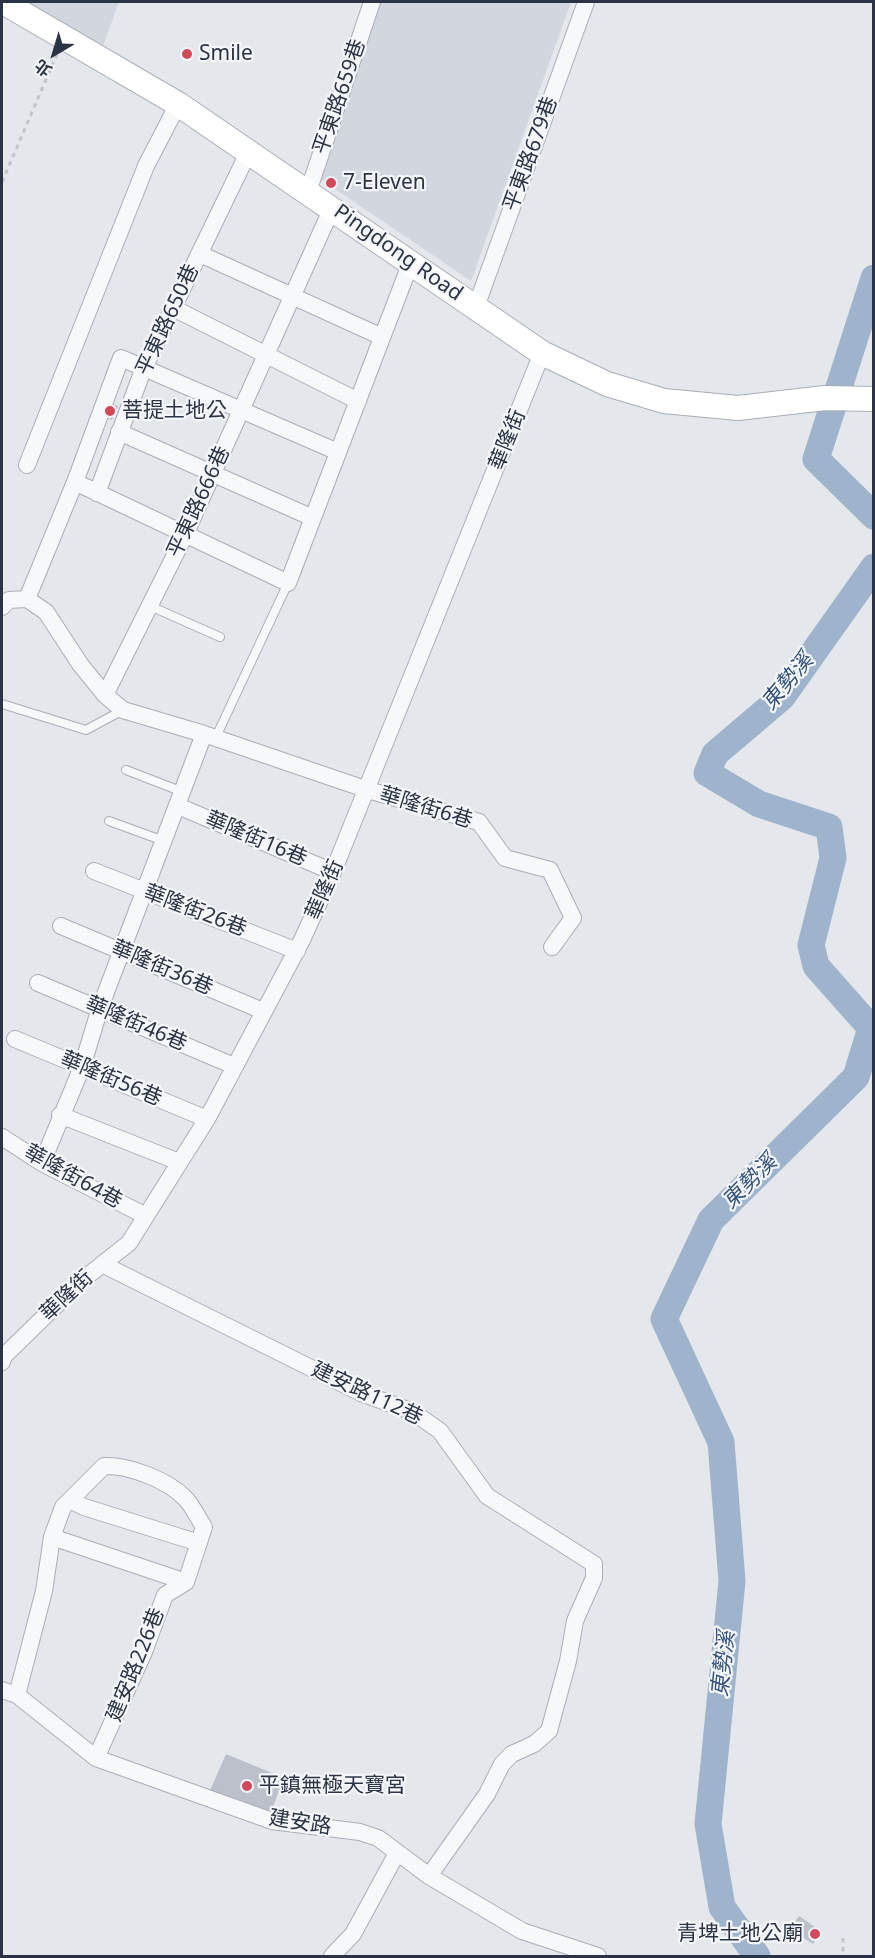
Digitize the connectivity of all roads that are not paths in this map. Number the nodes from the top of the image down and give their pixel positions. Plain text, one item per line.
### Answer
1 (3, 2) edge
2 (372, 2) edge
3 (586, 2) edge
4 (178, 104) junction
5 (249, 151) junction
6 (308, 192) junction
7 (332, 208) junction
8 (200, 254) junction
9 (411, 262) junction
10 (293, 296) junction
11 (476, 307) junction
12 (173, 308) junction
13 (382, 337) junction
14 (542, 353) junction
15 (266, 355) junction
16 (143, 370) junction
17 (873, 399) edge
18 (358, 401) junction
19 (241, 411) junction
20 (120, 432) junction
21 (338, 452) junction
22 (27, 465) dead end
23 (213, 472) junction
24 (75, 482) junction
25 (97, 493) junction
26 (313, 518) junction
27 (185, 535) junction
28 (288, 583) junction
29 (27, 599) junction
30 (150, 606) junction
31 (2, 607) edge
32 (220, 637) dead end
33 (105, 695) junction
34 (2, 704) edge
35 (123, 710) junction
36 (210, 736) junction
37 (126, 770) dead end
38 (368, 790) junction
39 (181, 799) junction
40 (109, 821) dead end
41 (164, 841) junction
42 (94, 872) dead end
43 (333, 872) junction
44 (144, 891) junction
45 (61, 926) dead end
46 (552, 947) dead end
47 (122, 951) junction
48 (297, 951) junction
49 (38, 983) dead end
50 (100, 1008) junction
51 (263, 1011) junction
52 (15, 1039) dead end
53 (234, 1066) junction
54 (82, 1067) junction
55 (60, 1115) junction
56 (207, 1119) junction
57 (2, 1137) edge
58 (179, 1162) junction
59 (42, 1163) junction
60 (146, 1216) junction
61 (102, 1264) junction
62 (2, 1358) edge
63 (70, 1500) junction
64 (52, 1537) junction
65 (199, 1543) junction
66 (186, 1582) junction
67 (9, 1693) edge
68 (96, 1758) junction
69 (397, 1853) junction
70 (429, 1876) junction
71 (332, 1956) edge
72 (598, 1956) edge

1 - 4 street, Pingdong Road
2 - 6 street, 平東路659巷
3 - 11 street, 平東路679巷
4 - 5 street, Pingdong Road
4 - 22 street
5 - 6 street, Pingdong Road
5 - 8 street, 平東路650巷
6 - 7 street, Pingdong Road
7 - 9 street, Pingdong Road
7 - 10 street, 平東路666巷
8 - 10 street
8 - 12 street, 平東路650巷
9 - 11 street, Pingdong Road
9 - 13 street
10 - 13 street
10 - 15 street, 平東路666巷
11 - 14 street, Pingdong Road
12 - 15 street
12 - 16 street, 平東路650巷
13 - 18 street
14 - 17 street, Pingdong Road
14 - 38 street, 華隆街
15 - 18 street
15 - 19 street, 平東路666巷
16 - 19 street
16 - 20 street, 平東路650巷
16 - 24 street
18 - 21 street
19 - 21 street
19 - 23 street, 平東路666巷
20 - 23 street
20 - 25 street, 平東路650巷
21 - 26 street
23 - 26 street
23 - 27 street, 平東路666巷
24 - 25 street
24 - 29 street
25 - 27 street
26 - 28 street
27 - 28 street
27 - 30 street, 平東路666巷
28 - 36 lane
29 - 31 street
29 - 33 street
30 - 32 lane
30 - 33 street, 平東路666巷
33 - 35 street
34 - 35 lane
35 - 36 street, 華隆街6巷
36 - 38 street, 華隆街6巷
36 - 39 street
37 - 39 lane
38 - 43 street, 華隆街
38 - 46 street, 華隆街6巷
39 - 41 street
39 - 43 street, 華隆街16巷
40 - 41 lane
41 - 44 street
42 - 44 street, 華隆街26巷
43 - 48 street, 華隆街
44 - 47 street
44 - 48 street, 華隆街26巷
45 - 47 street, 華隆街36巷
47 - 50 street
47 - 51 street, 華隆街36巷
48 - 51 street, 華隆街
49 - 50 street, 華隆街46巷
50 - 53 street, 華隆街46巷
50 - 54 street
51 - 53 street, 華隆街
52 - 54 street, 華隆街56巷
53 - 56 street, 華隆街
54 - 55 street
54 - 56 street, 華隆街56巷
55 - 58 street
55 - 59 street
56 - 58 street, 華隆街
57 - 59 street, 華隆街64巷
58 - 60 street, 華隆街
59 - 60 street, 華隆街64巷
60 - 61 street, 華隆街
61 - 62 street, 華隆街
61 - 70 street, 建安路112巷
63 - 64 street
63 - 65 street
63 - 65 street
64 - 66 street
64 - 67 street
65 - 66 street
66 - 68 street, 建安路226巷
67 - 68 street, 建安路
68 - 69 street, 建安路
69 - 70 street, 建安路
69 - 71 street
70 - 72 street, 建安路

